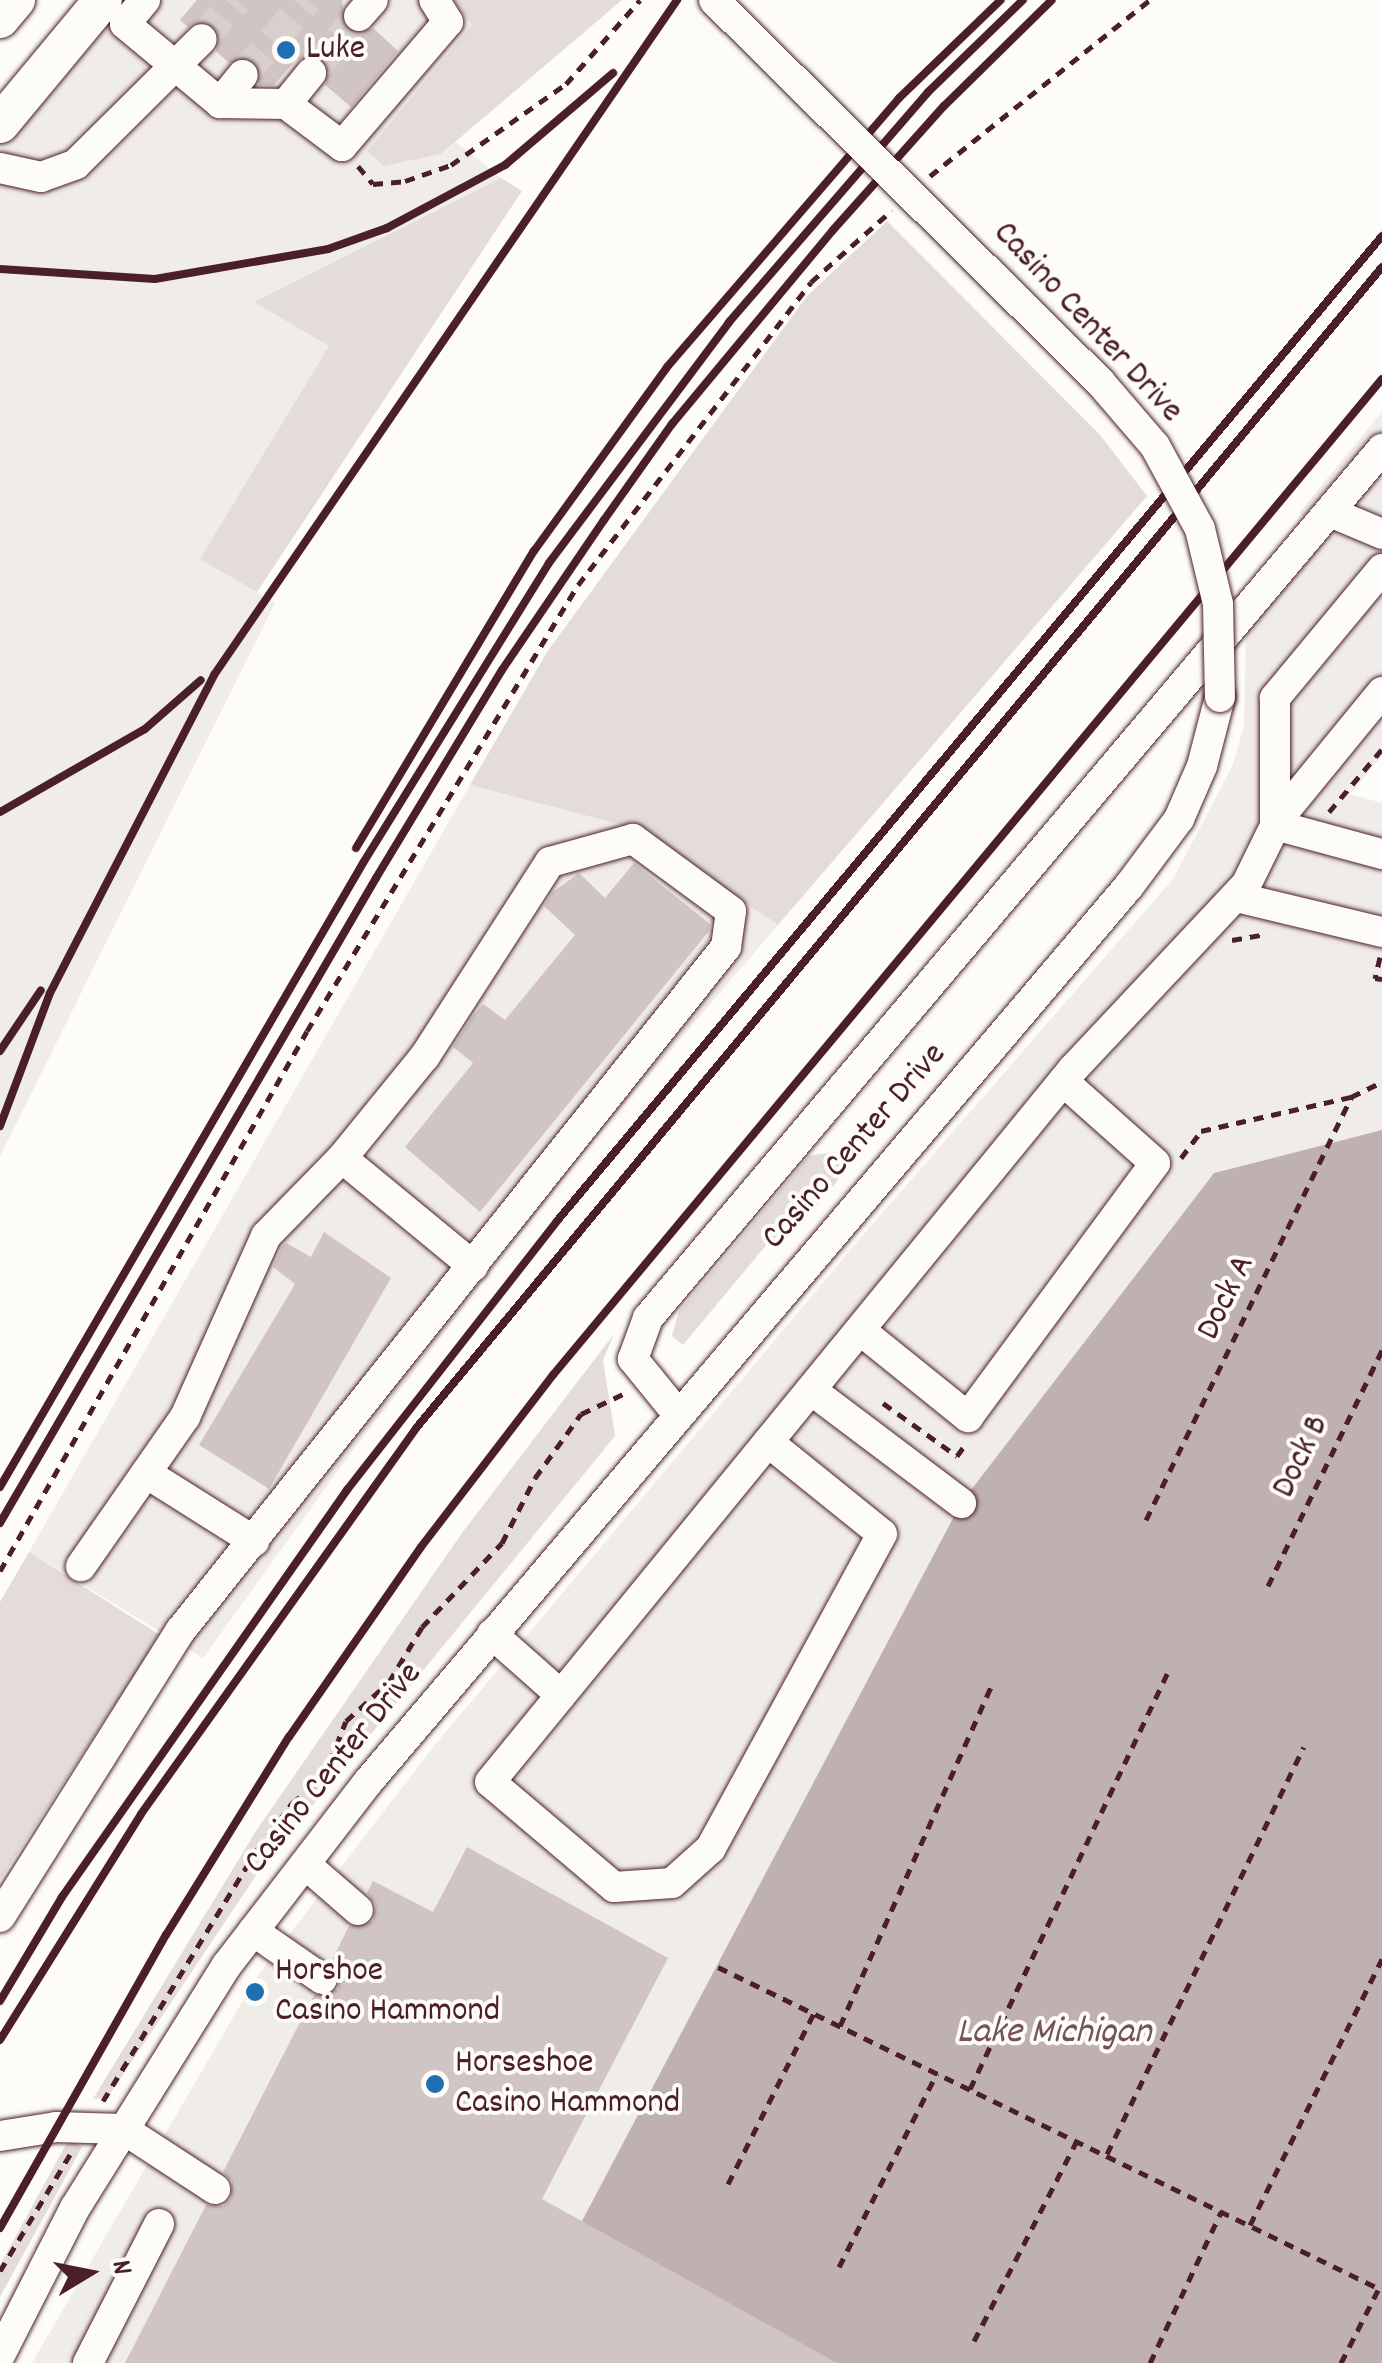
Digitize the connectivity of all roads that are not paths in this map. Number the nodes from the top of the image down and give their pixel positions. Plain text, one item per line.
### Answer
1 (16, 0) edge
2 (103, 0) edge
3 (145, 0) edge
4 (434, 0) edge
5 (714, 0) edge
6 (0, 19) edge
7 (202, 39) tunnel mouth
8 (177, 67) junction
9 (311, 73) tunnel mouth
10 (243, 76) tunnel mouth
11 (220, 103) junction
12 (286, 104) junction
13 (0, 124) edge
14 (0, 168) edge
15 (1382, 448) edge
16 (1330, 512) junction
17 (1382, 534) edge
18 (1382, 568) edge
19 (1382, 692) edge
20 (1275, 826) junction
21 (1382, 854) edge
22 (1236, 897) junction
23 (1374, 939) edge
24 (1063, 1081) junction
25 (342, 1158) junction
26 (473, 1266) junction
27 (860, 1330) junction
28 (811, 1390) junction
29 (677, 1413) junction
30 (768, 1442) junction
31 (146, 1473) junction
32 (961, 1503) dead end
33 (254, 1540) junction
34 (81, 1566) dead end
35 (492, 1634) junction
36 (561, 1695) junction
37 (305, 1864) junction
38 (358, 1910) dead end
39 (0, 1917) edge
40 (253, 1931) junction
41 (322, 1979) dead end
42 (123, 2129) junction
43 (0, 2136) edge
44 (214, 2189) dead end
45 (159, 2224) dead end
46 (0, 2356) edge
47 (88, 2363) edge

1 - 6 main road
2 - 13 main road
3 - 8 street
4 - 12 street
5 - 29 street, Casino Center Drive, bridge
7 - 8 street
8 - 11 street
8 - 14 street
9 - 12 street
10 - 11 street
11 - 12 street
15 - 16 street
16 - 17 street
16 - 29 street
18 - 20 street
19 - 20 street
20 - 21 street
20 - 22 street
22 - 23 street
22 - 24 street
24 - 27 street
24 - 27 street
25 - 26 street
25 - 26 street
25 - 31 street
26 - 33 street
27 - 28 street
28 - 30 street
28 - 32 street
29 - 35 street, Casino Center Drive
30 - 36 street
30 - 36 street
31 - 33 street
31 - 34 street
33 - 39 street
35 - 36 street
35 - 37 street, Casino Center Drive
37 - 38 street
37 - 40 street, Casino Center Drive
40 - 41 street
40 - 42 street, Casino Center Drive
42 - 43 street
42 - 44 street
42 - 46 street, Casino Center Drive
45 - 47 street

